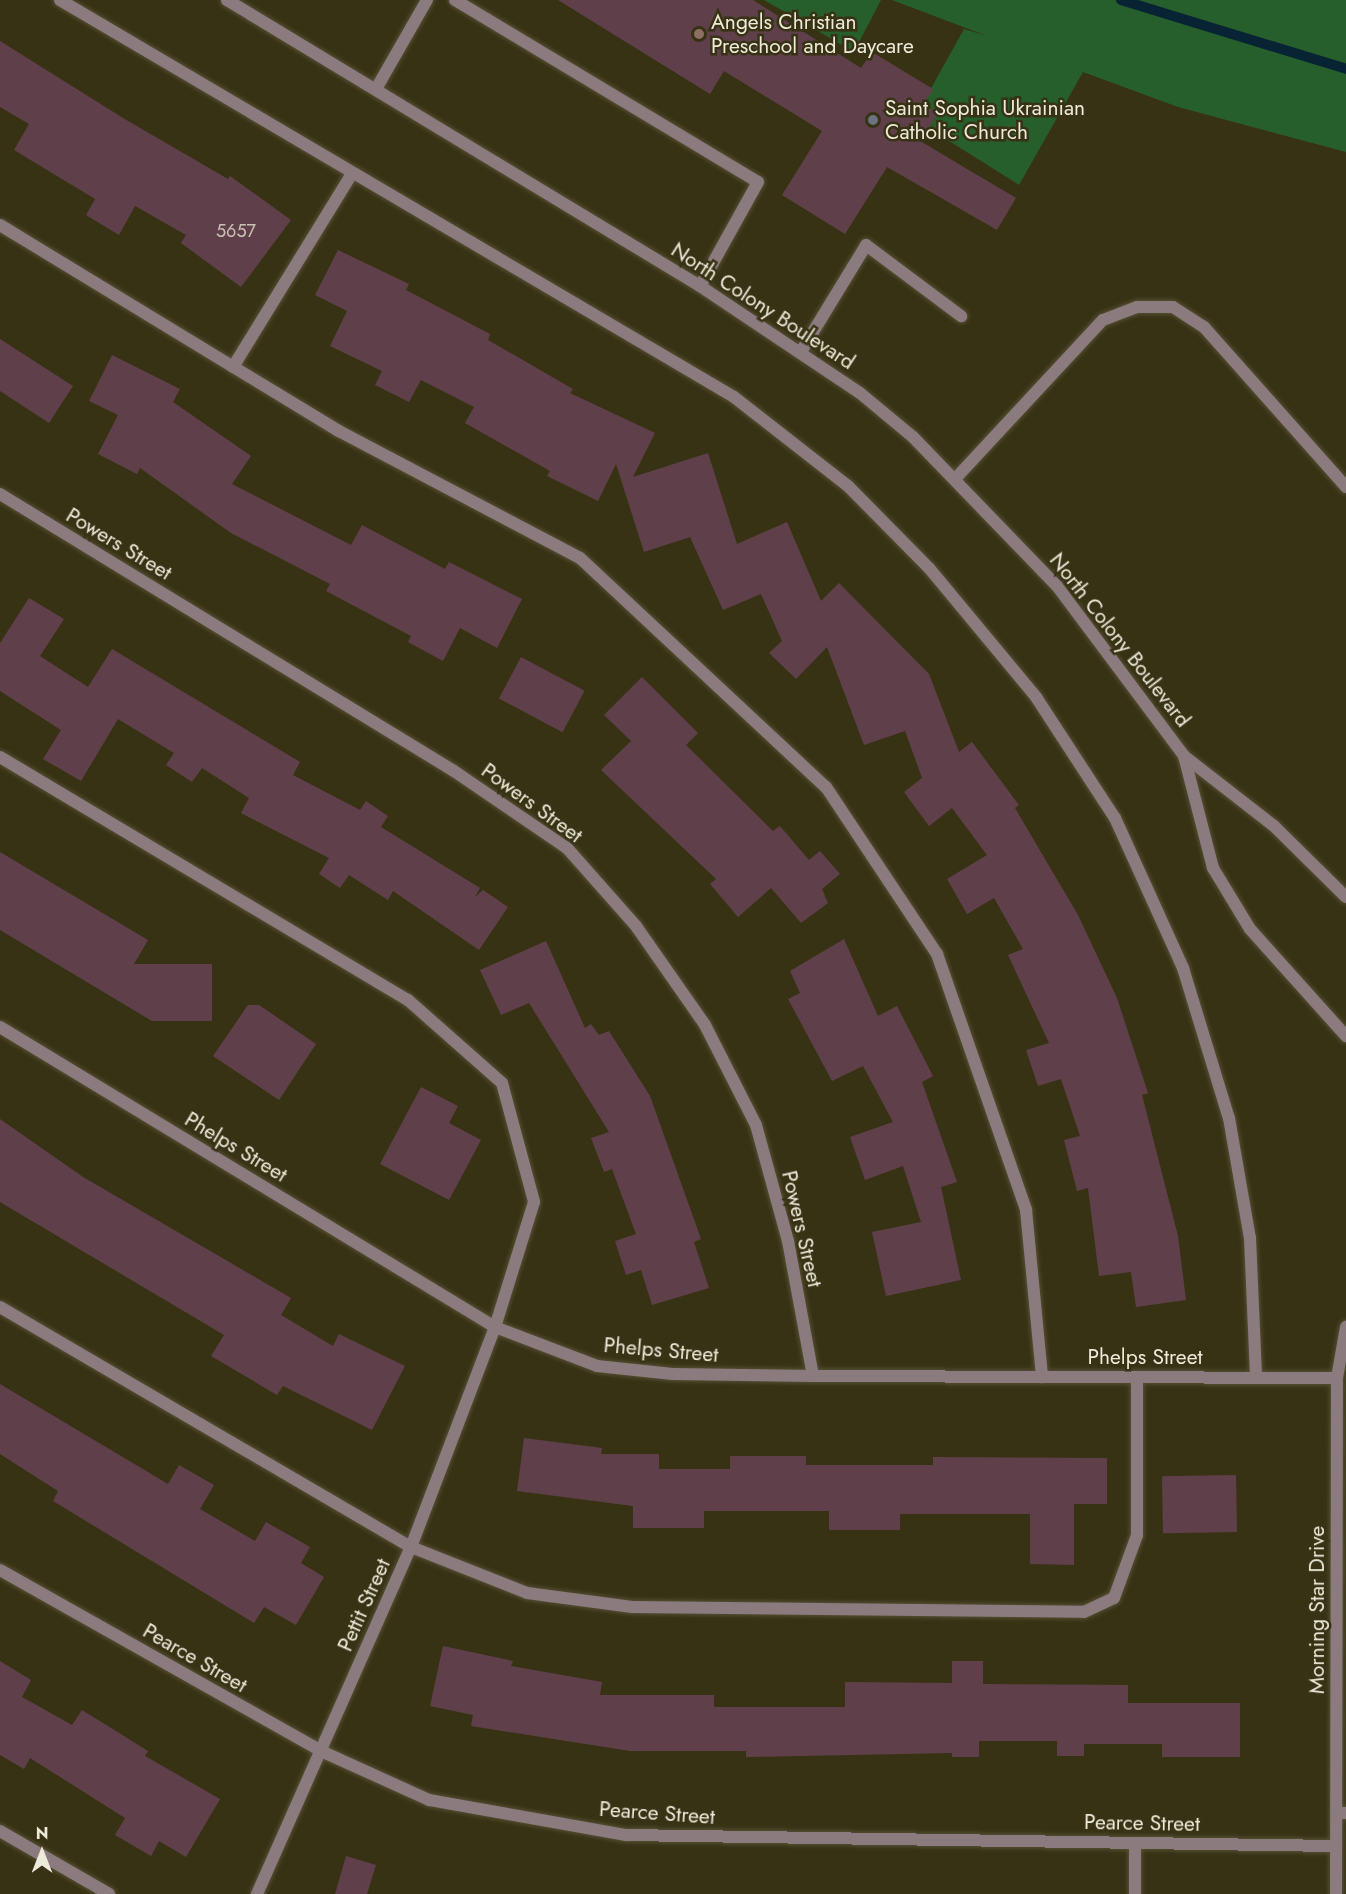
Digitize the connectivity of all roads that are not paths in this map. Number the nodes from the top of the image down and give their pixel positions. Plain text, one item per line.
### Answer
1 (60, 0) edge
2 (227, 0) edge
3 (427, 0) edge
4 (455, 0) edge
5 (376, 90) junction
6 (351, 176) junction
7 (0, 225) edge
8 (700, 285) junction
9 (961, 316) dead end
10 (802, 350) junction
11 (233, 367) junction
12 (955, 479) junction
13 (1346, 487) edge
14 (0, 494) edge
15 (1184, 756) junction
16 (0, 757) edge
17 (1346, 897) edge
18 (0, 1027) edge
19 (1346, 1036) edge
20 (0, 1307) edge
21 (495, 1327) junction
22 (1346, 1328) edge
23 (813, 1376) junction
24 (1256, 1376) junction
25 (1042, 1377) junction
26 (1137, 1377) junction
27 (1337, 1378) junction
28 (411, 1547) junction
29 (0, 1570) edge
30 (321, 1751) junction
31 (1341, 1813) edge
32 (0, 1831) edge
33 (1136, 1843) junction
34 (1336, 1846) junction
35 (109, 1894) edge
36 (258, 1894) edge
37 (1136, 1894) edge
38 (1336, 1894) edge

1 - 6 street
2 - 5 street, North Colony Boulevard
3 - 5 street
4 - 8 street
5 - 8 street, North Colony Boulevard
6 - 11 street
6 - 24 street
7 - 11 street
8 - 10 street, North Colony Boulevard
9 - 10 street
10 - 12 street, North Colony Boulevard
11 - 25 street
12 - 13 street
12 - 15 street, North Colony Boulevard
14 - 23 street, Powers Street
15 - 17 street, North Colony Boulevard
15 - 19 street, North Colony Boulevard
16 - 21 street, Pettit Street
18 - 21 street, Phelps Street
20 - 28 street
21 - 23 street, Phelps Street
21 - 28 street, Pettit Street
22 - 27 street, Morning Star Drive
23 - 25 street, Phelps Street
24 - 26 street, Phelps Street
24 - 27 street, Phelps Street
25 - 26 street, Phelps Street
26 - 28 street
27 - 31 street, Morning Star Drive
28 - 30 street, Pettit Street
29 - 30 street, Pearce Street
30 - 33 street, Pearce Street
30 - 36 street, Pettit Street
31 - 34 street, Morning Star Drive
32 - 35 street
33 - 34 street, Pearce Street
33 - 37 street
34 - 38 street, Morning Star Drive

